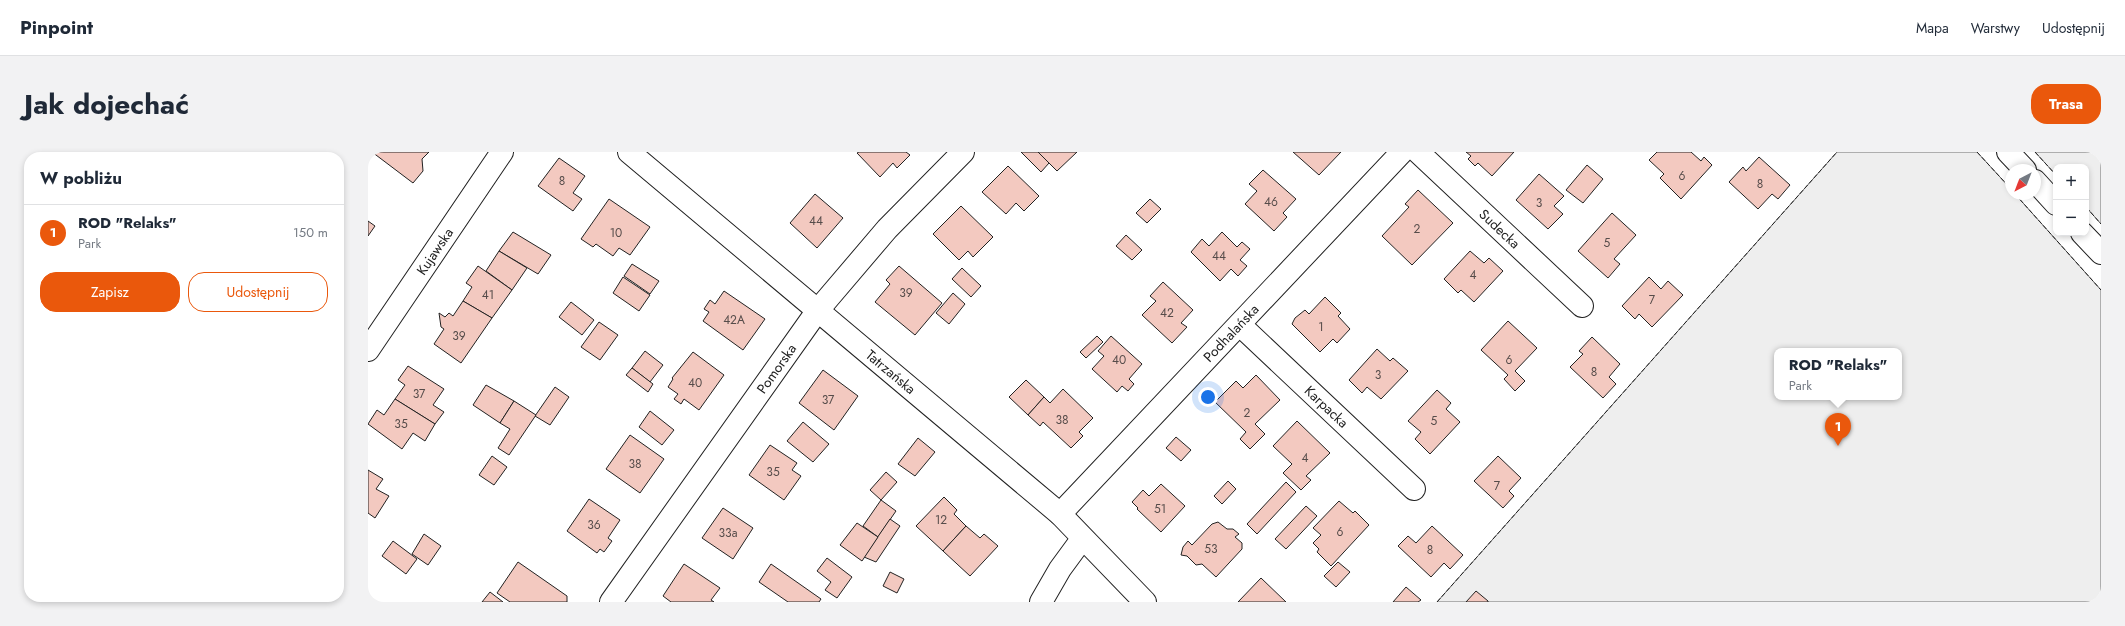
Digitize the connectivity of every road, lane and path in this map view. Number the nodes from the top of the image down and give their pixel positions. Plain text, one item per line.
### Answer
1 (502, 152) edge
2 (629, 152) edge
3 (963, 152) edge
4 (1402, 152) edge
5 (1418, 152) edge
6 (2008, 152) edge
7 (2019, 164) edge
8 (2041, 188) edge
9 (2053, 201) edge
10 (2085, 236) edge
11 (2101, 253) edge
12 (1582, 306) dead end
13 (818, 310) junction
14 (1240, 325) junction
15 (368, 350) edge
16 (1414, 489) dead end
17 (1060, 514) junction
18 (1082, 539) junction
19 (611, 602) edge
20 (1042, 602) edge
21 (1145, 602) edge

1 - 15 street, Kujawska
2 - 13 street, Tatrzańska
3 - 13 street, Pomorska
4 - 14 street, Podhalańska
5 - 12 street, Sudecka
6 - 7 street
8 - 9 street
10 - 11 street
13 - 17 street, Tatrzańska
13 - 19 street, Pomorska
14 - 16 street, Karpacka
14 - 17 street, Podhalańska
17 - 18 street, Tatrzańska
18 - 20 street
18 - 21 street, Tatrzańska

